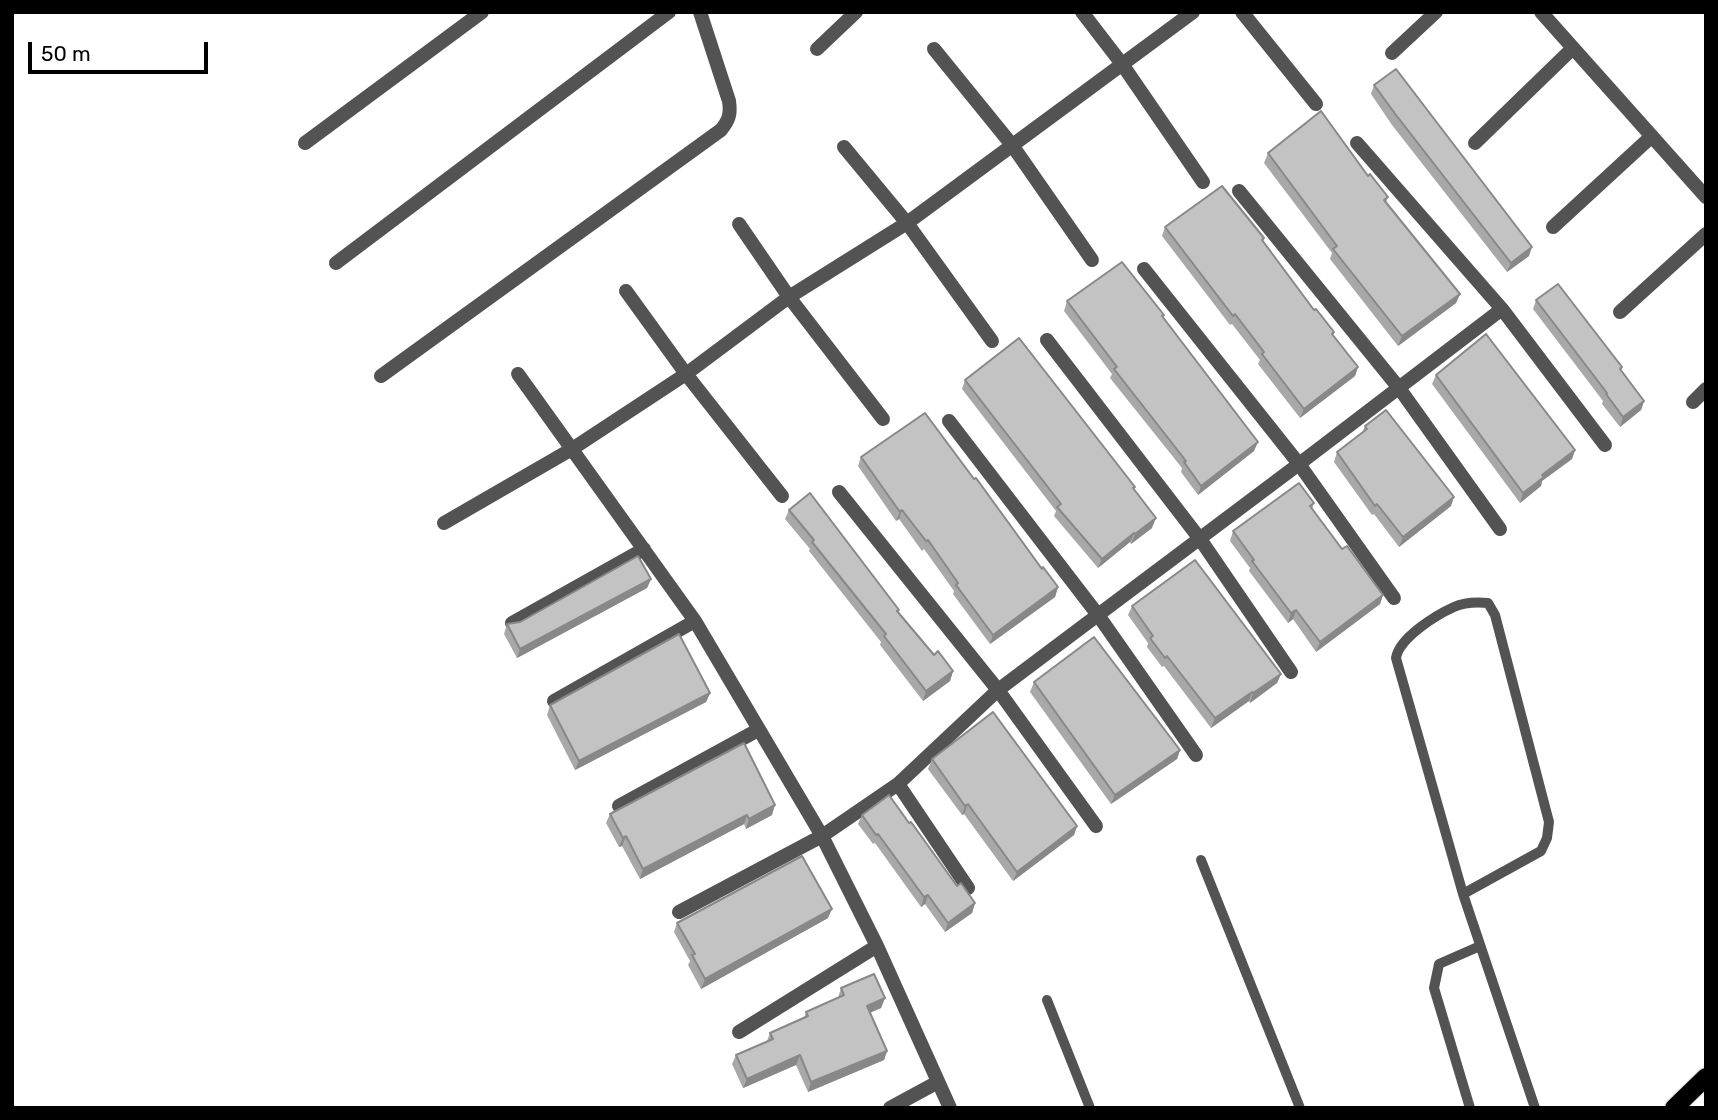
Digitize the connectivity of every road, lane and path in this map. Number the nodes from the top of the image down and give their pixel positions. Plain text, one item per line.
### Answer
1 (482, 12) edge
2 (669, 12) edge
3 (700, 12) edge
4 (856, 12) edge
5 (1082, 12) edge
6 (1193, 12) edge
7 (1242, 12) edge
8 (1436, 12) edge
9 (1541, 12) edge
10 (1573, 48) junction
11 (817, 49) dead end
12 (934, 49) dead end
13 (1392, 53) dead end
14 (1122, 64) junction
15 (1317, 104) dead end
16 (1652, 136) junction
17 (1357, 143) dead end
18 (1475, 143) dead end
19 (304, 144) dead end
20 (1012, 145) junction
21 (844, 148) dead end
22 (1203, 182) dead end
23 (1239, 191) dead end
24 (1706, 197) edge
25 (739, 223) dead end
26 (906, 223) junction
27 (1553, 227) dead end
28 (1706, 234) edge
29 (1093, 260) dead end
30 (336, 263) dead end
31 (1144, 269) dead end
32 (626, 291) dead end
33 (789, 297) junction
34 (1502, 309) junction
35 (1620, 312) dead end
36 (1047, 340) dead end
37 (992, 341) dead end
38 (518, 374) dead end
39 (686, 374) junction
40 (381, 376) dead end
41 (1399, 388) junction
42 (1706, 389) edge
43 (1692, 402) dead end
44 (883, 419) dead end
45 (949, 421) dead end
46 (1605, 445) dead end
47 (572, 449) junction
48 (1299, 464) junction
49 (839, 492) dead end
50 (782, 496) dead end
51 (444, 523) dead end
52 (1500, 529) dead end
53 (1200, 539) junction
54 (644, 549) junction
55 (1394, 597) dead end
56 (1098, 615) junction
57 (695, 621) junction
58 (512, 623) edge
59 (1291, 672) dead end
60 (998, 690) junction
61 (554, 701) edge
62 (758, 730) junction
63 (1196, 755) dead end
64 (898, 784) junction
65 (619, 806) edge
66 (1096, 826) dead end
67 (822, 836) junction
68 (1201, 860) dead end
69 (968, 888) edge
70 (1463, 894) junction
71 (679, 912) dead end
72 (877, 946) junction
73 (1480, 946) junction
74 (1047, 1000) dead end
75 (739, 1032) dead end
76 (1706, 1077) edge
77 (938, 1082) junction
78 (891, 1108) edge
79 (950, 1108) edge
80 (1090, 1108) edge
81 (1300, 1108) edge
82 (1470, 1108) edge
83 (1535, 1108) edge
84 (1674, 1108) edge

1 - 19 street
2 - 30 street
3 - 40 street
4 - 11 street
5 - 14 street
6 - 14 street
7 - 15 street
8 - 13 street
9 - 10 street
10 - 16 street
10 - 18 street
12 - 20 street
14 - 20 street
14 - 22 street
16 - 24 street
16 - 27 street
17 - 34 street
20 - 26 street
20 - 29 street
21 - 26 street
23 - 41 street
25 - 33 street
26 - 33 street
26 - 37 street
28 - 35 street
31 - 48 street
32 - 39 street
33 - 39 street
33 - 44 street
34 - 41 street
34 - 46 street
36 - 53 street
38 - 47 street
39 - 47 street
39 - 50 street
41 - 48 street
41 - 52 street
42 - 43 street
45 - 56 street
47 - 51 street
47 - 54 street
48 - 53 street
48 - 55 street
49 - 60 street
53 - 56 street
53 - 59 street
54 - 57 street
54 - 58 street
56 - 60 street
56 - 63 street
57 - 61 street
57 - 62 street
60 - 64 street
60 - 66 street
62 - 65 street
62 - 67 street
64 - 67 street
64 - 69 street
67 - 71 street
67 - 72 street
68 - 81 lane
70 - 70 lane
70 - 73 lane
72 - 75 street
72 - 77 street
73 - 82 lane
73 - 83 lane
74 - 80 lane
76 - 84 main road
77 - 78 street
77 - 79 street

